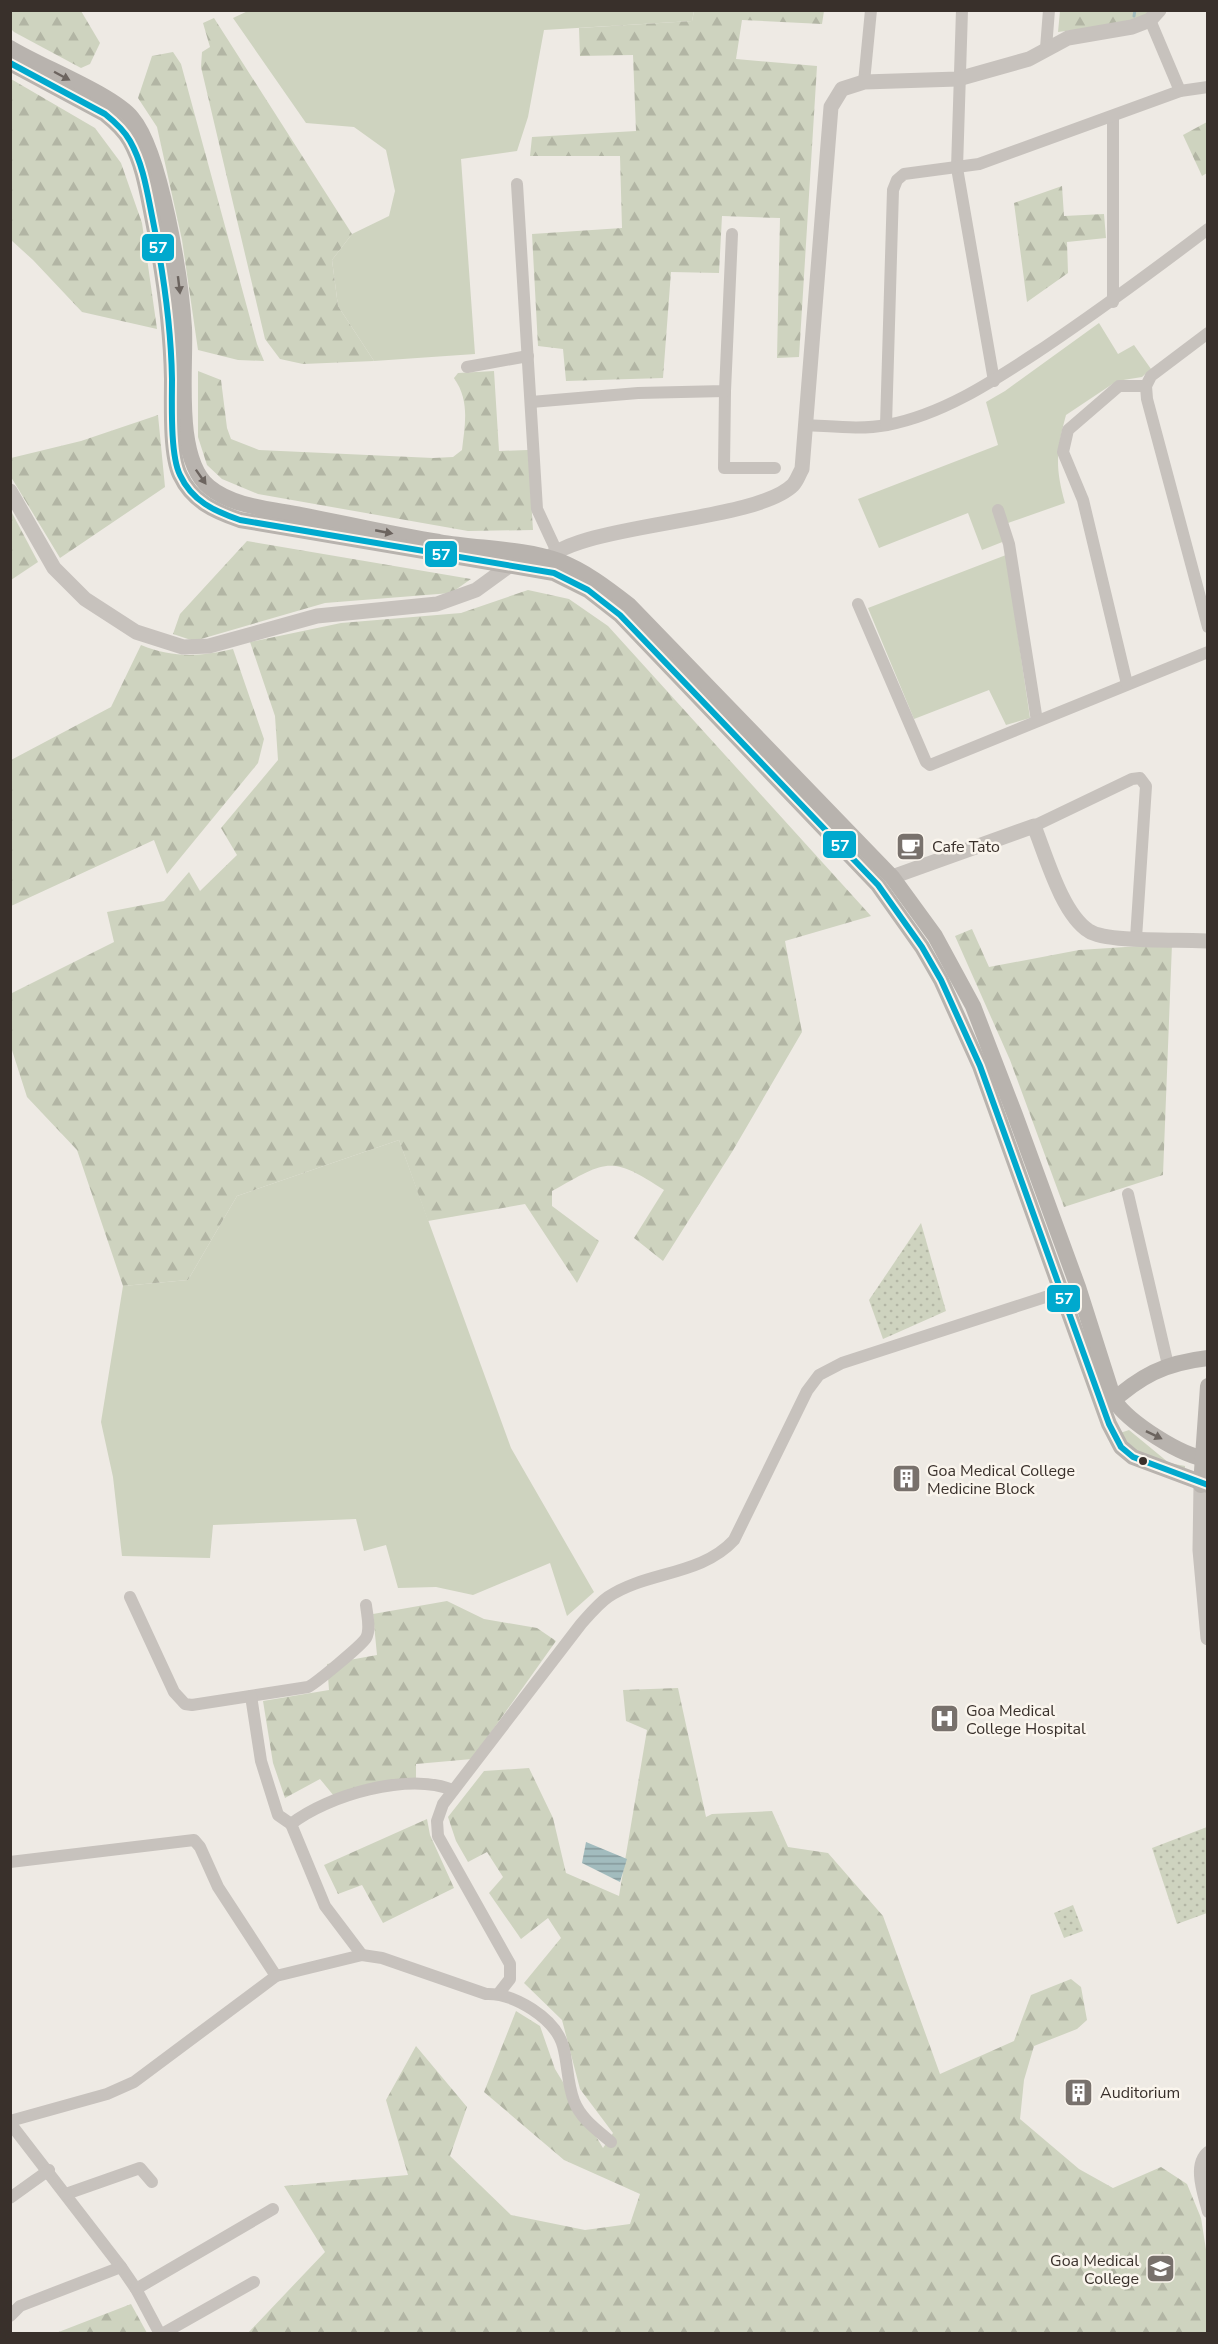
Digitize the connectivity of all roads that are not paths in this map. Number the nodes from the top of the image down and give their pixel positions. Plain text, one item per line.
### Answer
1 (871, 10) edge
2 (962, 10) edge
3 (1049, 10) edge
4 (1155, 15) edge
5 (10, 48) edge
6 (1046, 48) junction
7 (10, 63) edge
8 (958, 79) junction
9 (864, 82) junction
10 (1208, 87) edge
11 (1180, 91) junction
12 (1113, 117) junction
13 (957, 168) junction
14 (517, 184) dead end
15 (1208, 229) edge
16 (732, 234) dead end
17 (1113, 302) junction
18 (1208, 333) edge
19 (528, 356) junction
20 (467, 367) dead end
21 (994, 381) junction
22 (1146, 386) junction
23 (725, 391) junction
24 (531, 402) junction
25 (805, 425) junction
26 (886, 425) junction
27 (775, 468) dead end
28 (10, 491) edge
29 (998, 510) dead end
30 (517, 560) junction
31 (548, 560) junction
32 (858, 604) dead end
33 (1208, 627) edge
34 (1208, 652) edge
35 (1127, 684) junction
36 (1037, 721) junction
37 (1034, 826) junction
38 (892, 878) junction
39 (1136, 938) junction
40 (1208, 941) edge
41 (1128, 1194) dead end
42 (1070, 1289) junction
43 (1208, 1358) edge
44 (1168, 1365) junction
45 (1208, 1386) edge
46 (1109, 1405) junction
47 (1205, 1459) edge
48 (1204, 1485) edge
49 (130, 1597) dead end
50 (366, 1605) dead end
51 (1208, 1638) edge
52 (251, 1696) junction
53 (453, 1790) junction
54 (291, 1824) junction
55 (10, 1862) edge
56 (362, 1955) junction
57 (276, 1976) junction
58 (499, 1993) junction
59 (10, 2122) edge
60 (611, 2142) dead end
61 (1208, 2152) edge
62 (49, 2170) junction
63 (152, 2182) dead end
64 (66, 2194) junction
65 (10, 2198) edge
66 (273, 2209) dead end
67 (1208, 2212) edge
68 (120, 2266) junction
69 (254, 2282) dead end
70 (136, 2289) junction
71 (10, 2316) edge
72 (161, 2334) edge

1 - 9 street
2 - 8 street
3 - 6 street
4 - 6 street
4 - 11 street
5 -> 30 main road
6 - 8 street
7 - 30 main road
8 - 9 street
8 - 13 street
9 - 25 street
10 - 11 street
11 - 12 street
12 - 13 street
12 - 17 street
13 - 21 street
13 - 26 street
14 - 19 street
15 - 17 street
16 - 23 street
17 - 21 street
18 - 22 street
19 - 20 street
19 - 24 street
21 - 26 street
22 - 33 street
22 - 35 street
23 - 24 street
23 - 27 street
24 - 31 street
25 - 26 street
25 - 31 street
28 - 30 street
29 - 36 street
30 - 31 main road
31 - 38 main road
31 - 42 main road
32 - 36 street
34 - 35 street
35 - 36 street
37 - 38 street
37 - 39 street
37 - 39 street
38 - 42 main road
39 - 40 street
41 - 44 street
42 - 46 main road
42 - 53 street
43 - 44 main road
44 - 46 main road
45 - 47 main road
46 -> 47 main road
46 - 48 main road
47 - 48 main road
48 - 51 street
49 - 52 street
50 - 52 street
52 - 54 street
53 - 54 street
53 - 58 street
54 - 56 street
55 - 57 street
56 - 57 street
56 - 58 street
57 - 59 street
58 - 60 street
59 - 62 street
61 - 67 street
62 - 64 street
62 - 65 street
63 - 64 street
64 - 68 street
66 - 70 street
68 - 70 street
68 - 71 street
69 - 72 street
70 - 72 street

